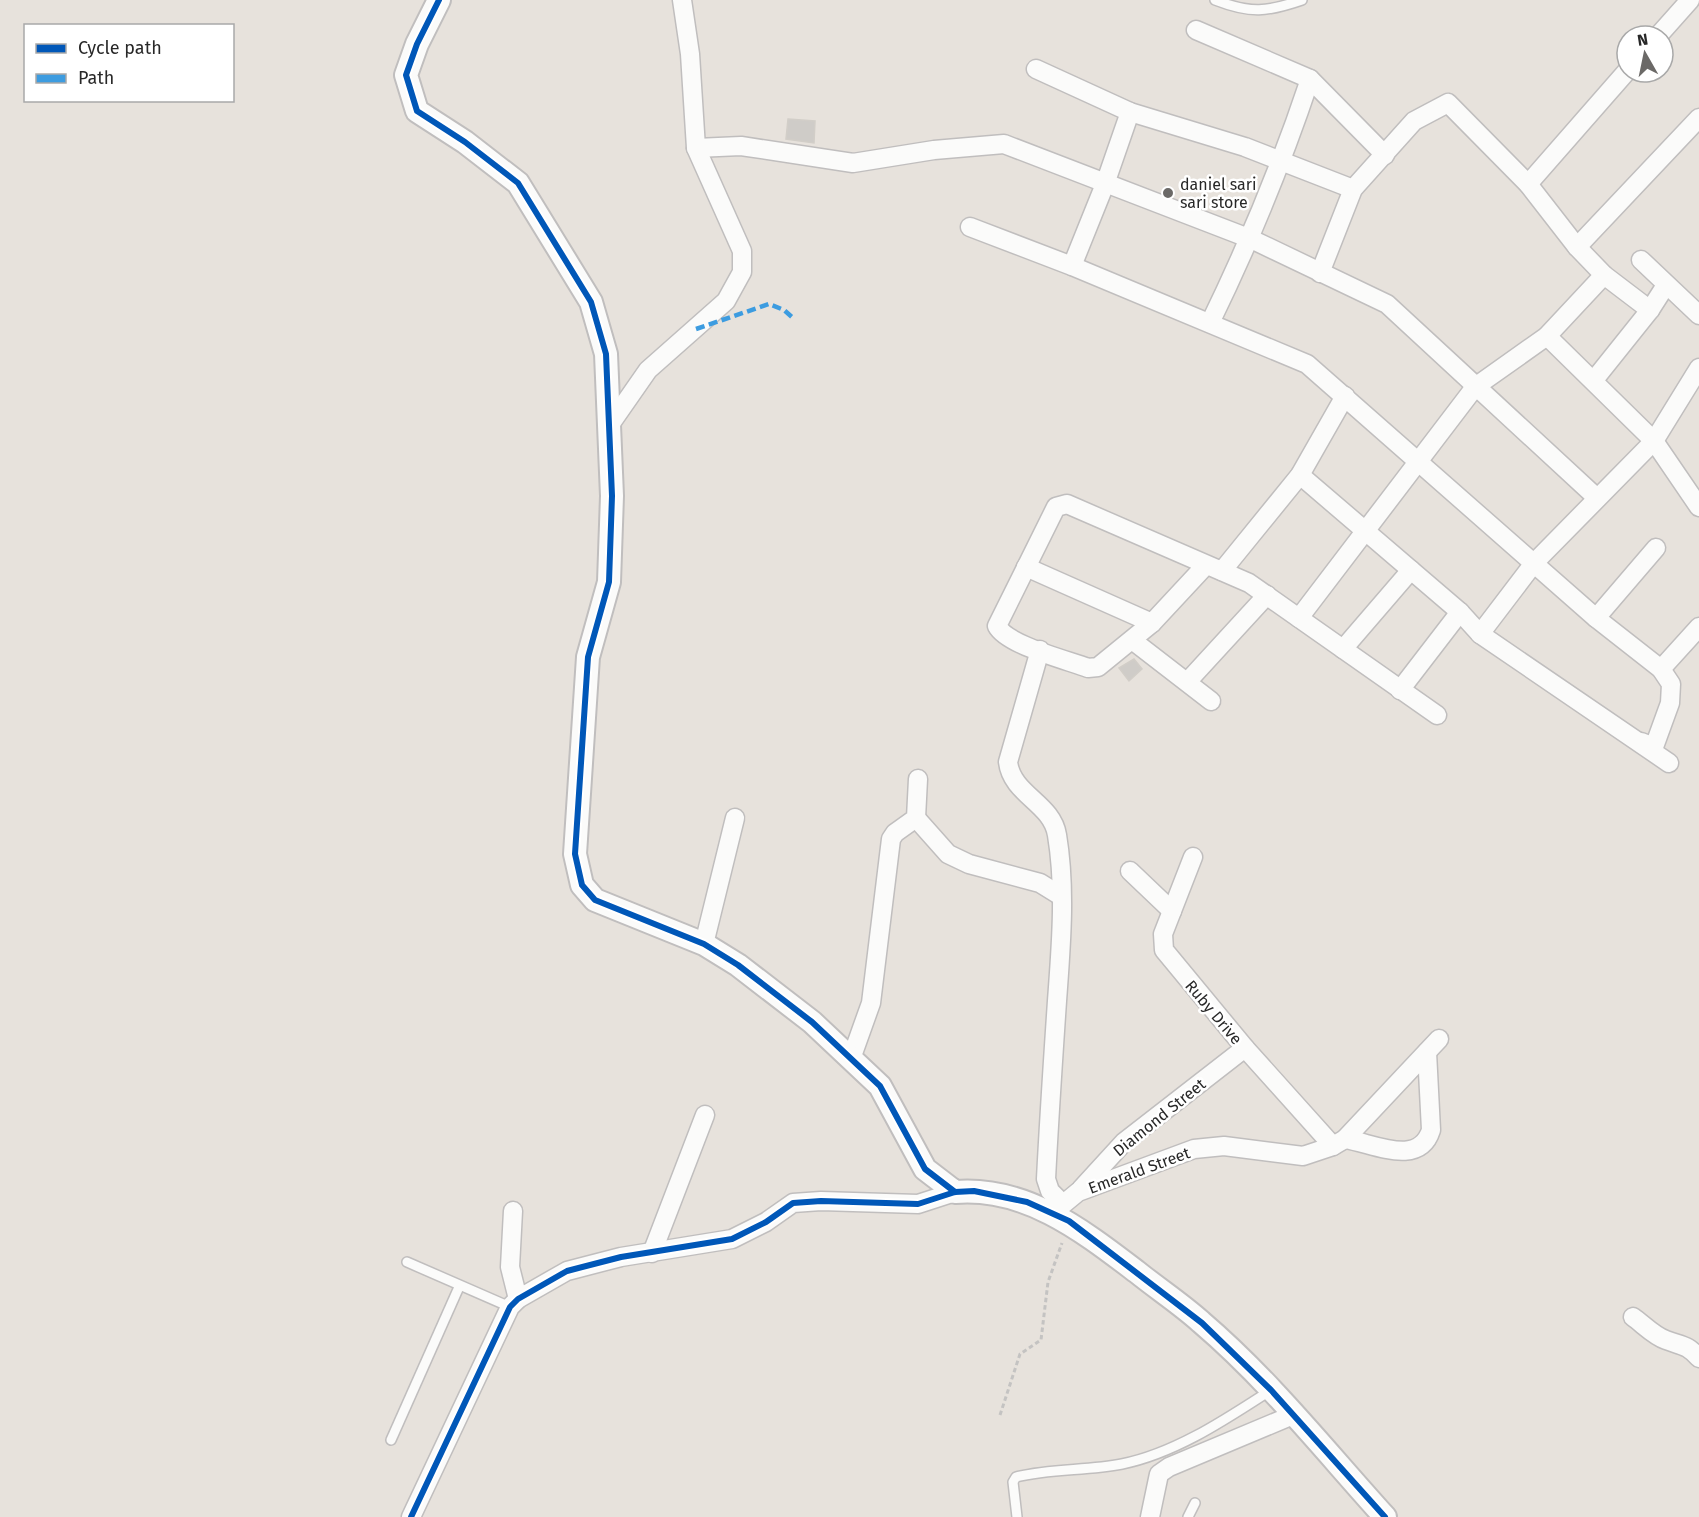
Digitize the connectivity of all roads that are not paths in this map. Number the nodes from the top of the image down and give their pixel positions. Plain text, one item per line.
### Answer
1 (439, 0) edge
2 (682, 0) edge
3 (1215, 0) edge
4 (1302, 0) edge
5 (1689, 0) edge
6 (1668, 24) edge
7 (1196, 30) dead end
8 (1036, 69) dead end
9 (1310, 79) junction
10 (1616, 84) edge
11 (1130, 112) junction
12 (1699, 118) edge
13 (696, 148) junction
14 (1385, 155) junction
15 (1283, 160) junction
16 (1105, 184) junction
17 (1528, 184) junction
18 (1353, 189) junction
19 (970, 227) dead end
20 (1251, 239) junction
21 (1577, 248) junction
22 (1641, 260) dead end
23 (1072, 266) junction
24 (1320, 273) junction
25 (1604, 275) junction
26 (1666, 285) junction
27 (1650, 310) junction
28 (1699, 315) edge
29 (1210, 323) junction
30 (1548, 336) junction
31 (1699, 368) edge
32 (1594, 381) junction
33 (1475, 387) junction
34 (1345, 396) junction
35 (609, 426) junction
36 (1654, 441) junction
37 (1418, 462) junction
38 (1300, 475) junction
39 (1597, 498) junction
40 (1699, 507) edge
41 (1366, 530) junction
42 (1656, 548) dead end
43 (1534, 563) junction
44 (1026, 567) junction
45 (1214, 568) junction
46 (1411, 570) junction
47 (1267, 595) junction
48 (1460, 612) junction
49 (1299, 618) junction
50 (1596, 618) junction
51 (1152, 623) junction
52 (1699, 627) edge
53 (1480, 634) junction
54 (1132, 640) junction
55 (1343, 649) junction
56 (1040, 650) junction
57 (1661, 669) junction
58 (1188, 681) junction
59 (1400, 690) junction
60 (1211, 701) dead end
61 (1437, 715) dead end
62 (1641, 742) junction
63 (1669, 763) dead end
64 (918, 778) dead end
65 (735, 818) dead end
66 (916, 818) junction
67 (1193, 857) dead end
68 (1130, 871) dead end
69 (1061, 896) junction
70 (1172, 911) junction
71 (704, 944) junction
72 (1245, 1048) junction
73 (852, 1059) junction
74 (705, 1115) dead end
75 (1339, 1143) junction
76 (955, 1192) junction
77 (1078, 1192) junction
78 (513, 1211) dead end
79 (1061, 1213) junction
80 (652, 1252) junction
81 (407, 1262) dead end
82 (459, 1287) junction
83 (514, 1303) junction
84 (1633, 1317) dead end
85 (1699, 1358) edge
86 (1271, 1390) junction
87 (1293, 1415) junction
88 (391, 1440) dead end
89 (1195, 1503) dead end
90 (411, 1517) edge
91 (1017, 1517) edge
92 (1150, 1517) edge
93 (1188, 1517) edge
94 (1385, 1517) edge

1 - 35 street
2 - 13 street
3 - 4 lane
5 - 6 street
7 - 9 street
8 - 11 street
9 - 14 street
9 - 15 street
10 - 17 street
11 - 15 street
11 - 16 street
12 - 21 street
13 - 16 street
13 - 35 street
14 - 17 street
14 - 18 street
15 - 18 street
15 - 20 street
16 - 20 street
16 - 23 street
17 - 21 street
18 - 24 street
19 - 23 street
20 - 24 street
20 - 29 street
21 - 25 street
22 - 26 street
23 - 29 street
24 - 33 street
25 - 27 street
25 - 30 street
26 - 27 street
26 - 28 street
27 - 32 street
29 - 34 street
30 - 32 street
30 - 33 street
31 - 36 street
32 - 36 street
33 - 37 street
33 - 39 street
34 - 37 street
34 - 38 street
35 - 71 street
36 - 39 street
36 - 40 street
37 - 41 street
37 - 43 street
38 - 41 street
38 - 45 street
39 - 43 street
41 - 46 street
41 - 49 street
42 - 50 street
43 - 50 street
43 - 53 street
44 - 45 street
44 - 51 street
44 - 56 street
45 - 47 street
45 - 51 street
46 - 48 street
46 - 55 street
47 - 49 street
47 - 58 street
48 - 53 street
48 - 59 street
49 - 55 street
50 - 57 street
51 - 54 street
52 - 57 street
53 - 62 street
54 - 56 street
54 - 58 street
55 - 59 street
56 - 69 street
57 - 62 street
58 - 60 street
59 - 61 street
62 - 63 street
64 - 66 street
65 - 71 street
66 - 69 street
66 - 73 street
67 - 70 street, Ruby Drive
68 - 70 street
69 - 79 street
70 - 72 street, Ruby Drive
71 - 73 street
72 - 75 street, Ruby Drive
72 - 77 street, Diamond Street
73 - 76 street
74 - 80 street
75 - 75 street, Emerald Street
75 - 77 street, Emerald Street
76 - 79 street
76 - 80 street
77 - 79 street, Emerald Street
78 - 83 street
79 - 86 street
80 - 83 street
81 - 82 lane
82 - 83 lane
82 - 88 lane
83 - 90 street
84 - 85 street
86 - 87 street
86 - 91 lane
87 - 92 street
87 - 94 street
89 - 93 lane

